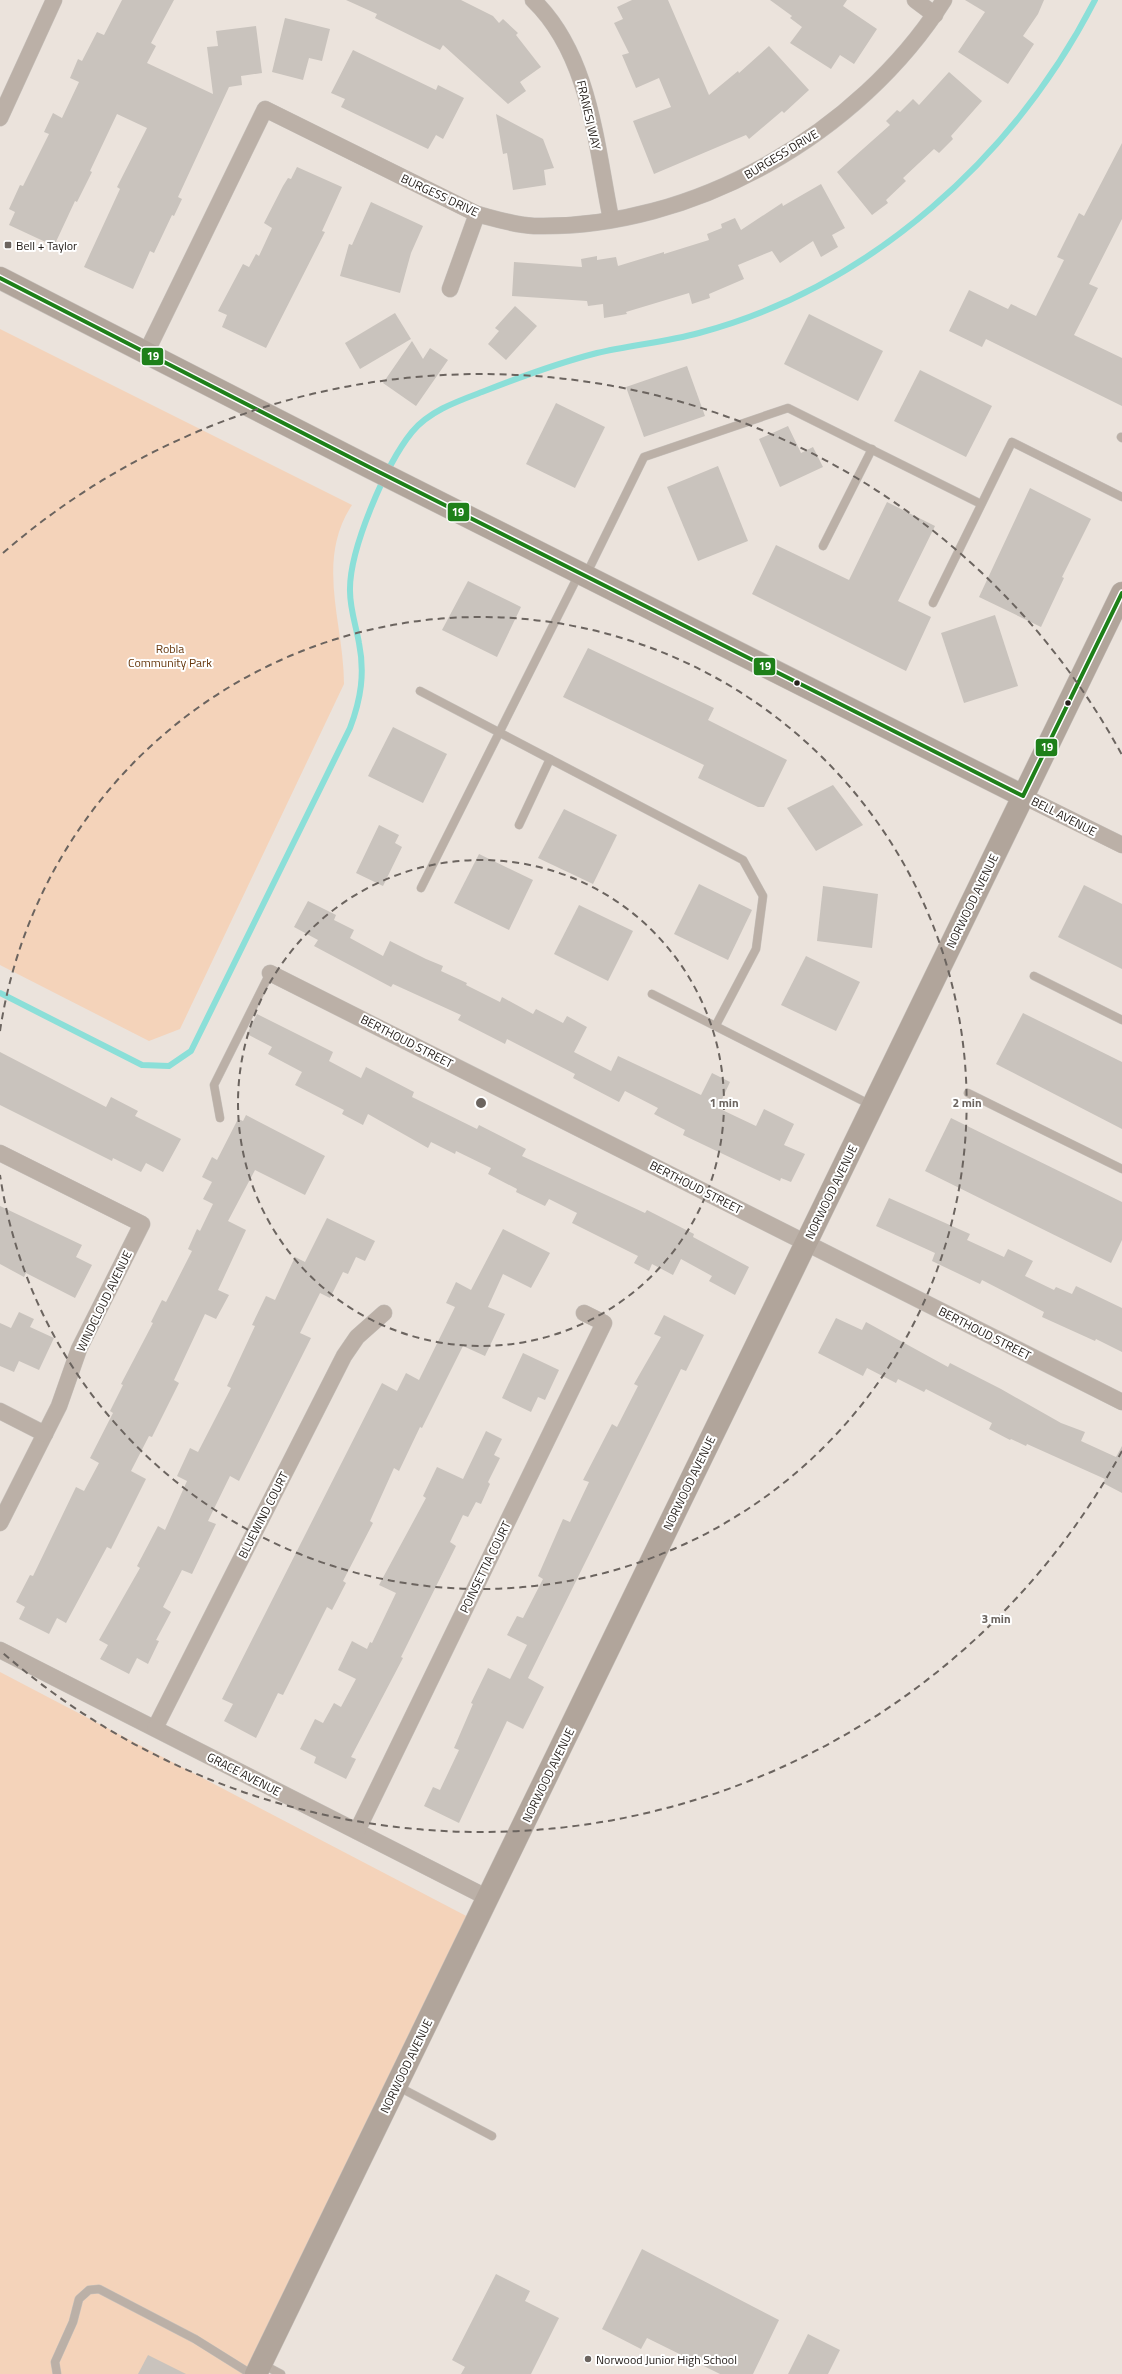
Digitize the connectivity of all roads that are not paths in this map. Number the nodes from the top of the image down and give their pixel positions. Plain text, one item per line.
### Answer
1 (54, 0) edge
2 (533, 0) edge
3 (914, 0) edge
4 (944, 0) edge
5 (935, 15) junction
6 (0, 118) edge
7 (477, 214) junction
8 (611, 219) junction
9 (0, 278) edge
10 (450, 289) dead end
11 (146, 353) junction
12 (872, 450) junction
13 (1122, 497) edge
14 (982, 504) junction
15 (823, 546) dead end
16 (583, 573) junction
17 (1122, 593) edge
18 (933, 603) dead end
19 (420, 691) dead end
20 (498, 732) junction
21 (550, 759) junction
22 (1023, 796) junction
23 (519, 825) dead end
24 (1122, 845) edge
25 (421, 888) dead end
26 (270, 973) joint
27 (1034, 976) dead end
28 (652, 994) dead end
29 (1122, 1020) edge
30 (716, 1025) junction
31 (968, 1093) dead end
32 (873, 1106) junction
33 (220, 1118) dead end
34 (0, 1153) edge
35 (1122, 1169) edge
36 (806, 1243) junction
37 (384, 1313) dead end
38 (584, 1313) dead end
39 (1122, 1402) edge
40 (0, 1411) edge
41 (45, 1434) junction
42 (0, 1523) edge
43 (0, 1650) edge
44 (155, 1728) junction
45 (357, 1831) junction
46 (488, 1898) junction
47 (396, 2086) junction
48 (492, 2136) dead end
49 (256, 2371) edge
50 (57, 2374) edge
51 (281, 2374) edge

1 - 6 street
2 - 8 street, FRANESI WAY
3 - 5 street
4 - 5 street, BURGESS DRIVE
5 - 8 street, BURGESS DRIVE
7 - 8 street, BURGESS DRIVE
7 - 10 street
7 - 11 street, BURGESS DRIVE
9 - 11 main road, BELL AVENUE
11 - 16 main road, BELL AVENUE
12 - 14 lane
12 - 15 lane
12 - 16 lane
13 - 14 lane
14 - 18 lane
16 - 20 lane
16 - 22 main road, BELL AVENUE
17 - 22 main road, NORWOOD AVENUE
19 - 20 lane
20 - 21 lane
20 - 25 lane
21 - 23 lane
21 - 30 lane
22 - 24 street, BELL AVENUE
22 - 32 main road, NORWOOD AVENUE
26 - 33 lane
26 - 36 street, BERTHOUD STREET
27 - 29 lane
28 - 30 lane
30 - 32 lane
31 - 35 lane
32 - 36 main road, NORWOOD AVENUE
34 - 41 street, WINDCLOUD AVENUE
36 - 39 street, BERTHOUD STREET
36 - 46 main road, NORWOOD AVENUE
37 - 44 street, BLUEWIND COURT
38 - 45 street, POINSETTIA COURT
40 - 41 street
41 - 42 street, WINDCLOUD AVENUE
43 - 44 street, GRACE AVENUE
44 - 45 street, GRACE AVENUE
45 - 46 street, GRACE AVENUE
46 - 47 main road, NORWOOD AVENUE
47 - 48 lane
47 - 49 main road, NORWOOD AVENUE
49 - 50 lane
49 - 51 lane

